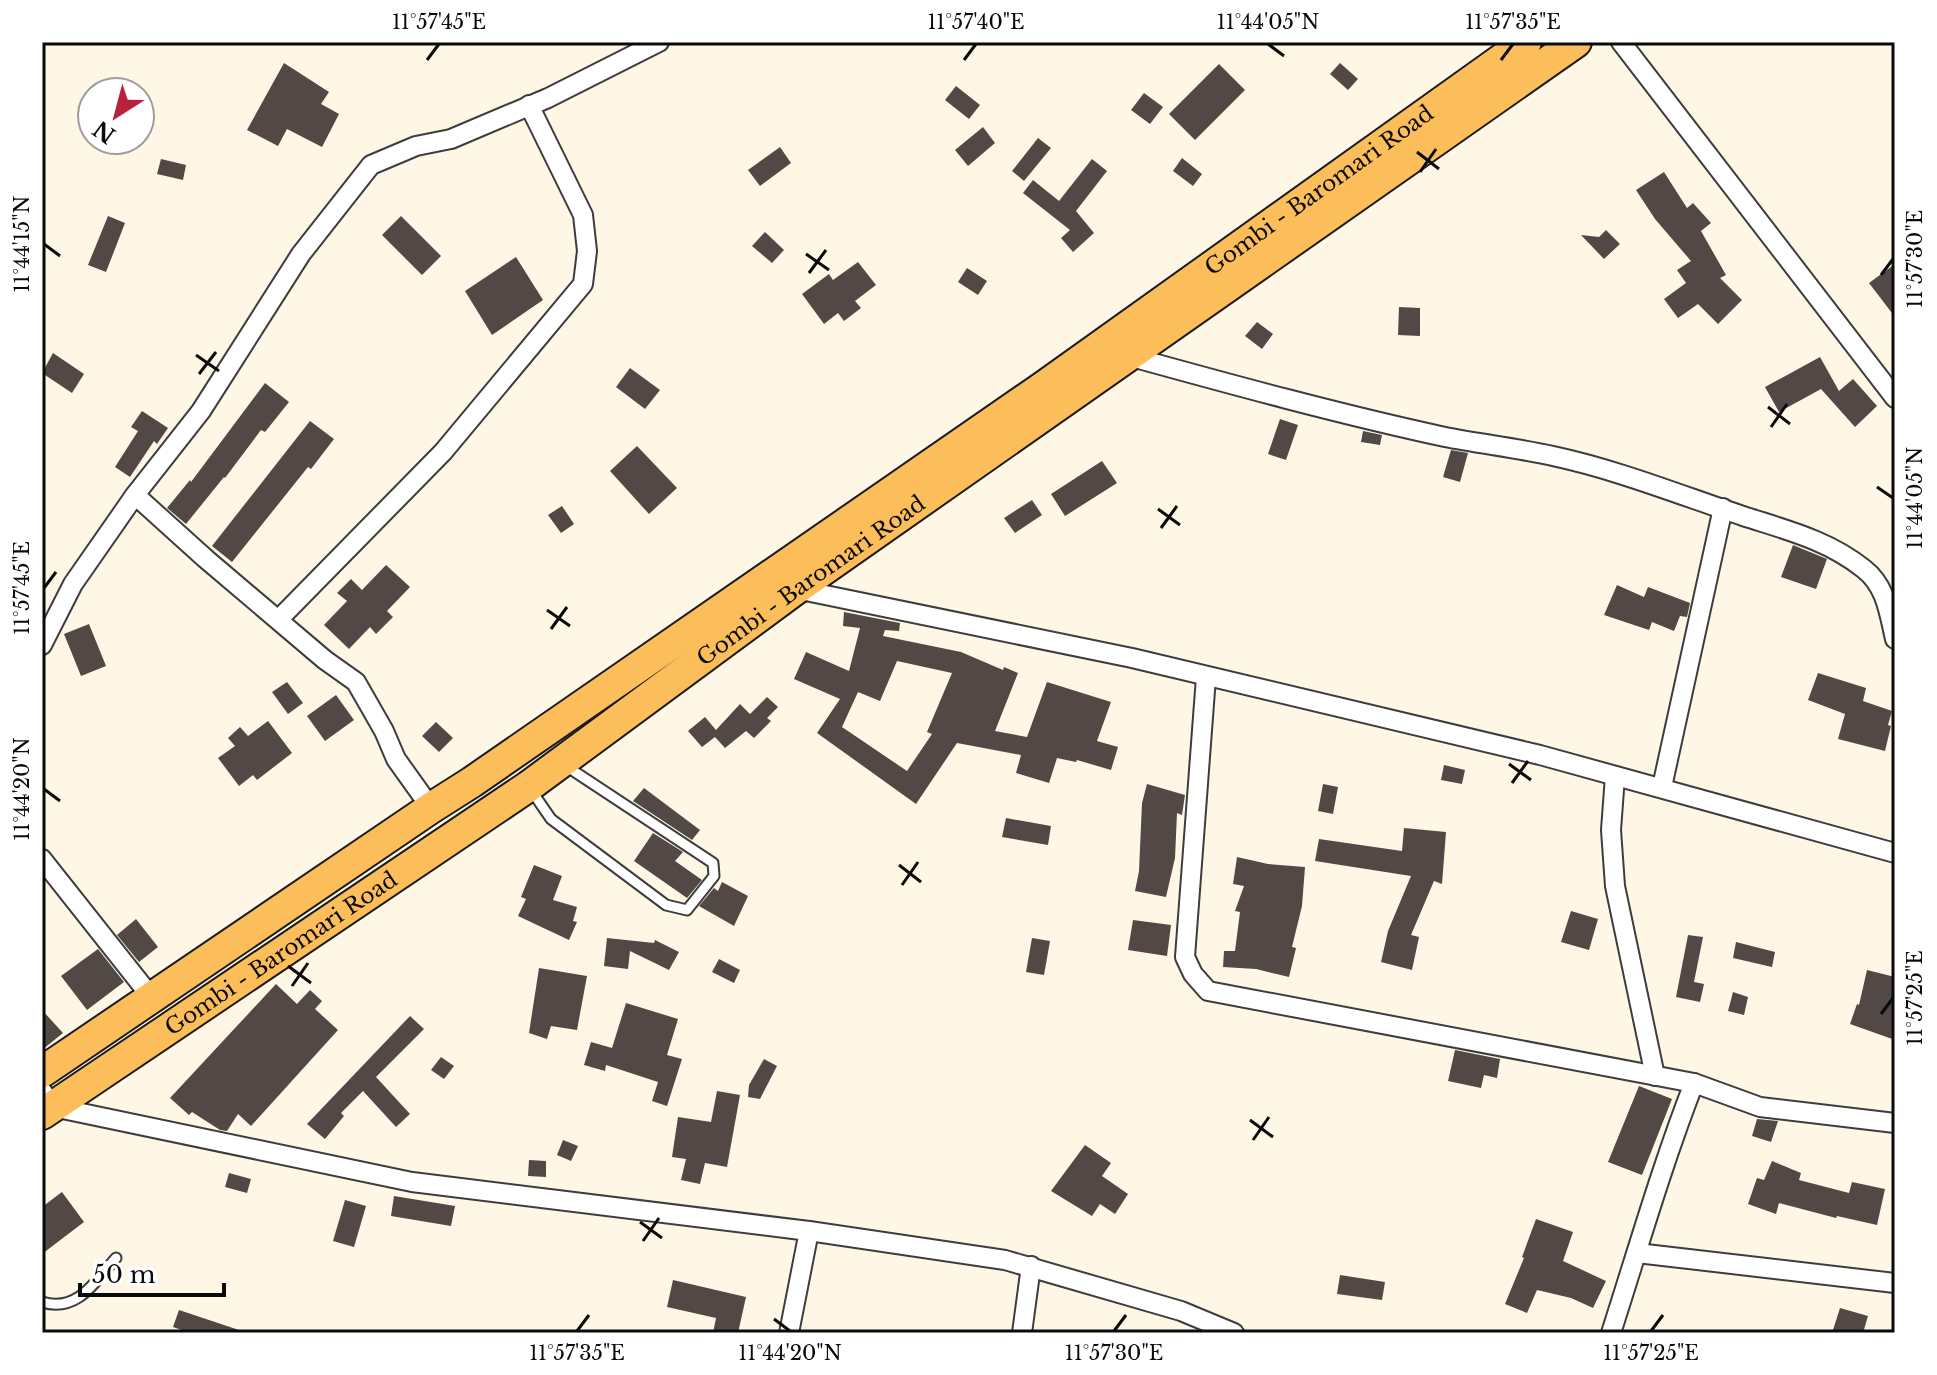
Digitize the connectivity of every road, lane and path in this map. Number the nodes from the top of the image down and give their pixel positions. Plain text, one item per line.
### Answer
1 (659, 42) edge
2 (1526, 42) edge
3 (1576, 42) edge
4 (1621, 42) edge
5 (529, 105) junction
6 (1128, 356) junction
7 (1050, 397) junction
8 (1895, 398) edge
9 (135, 495) junction
10 (1723, 508) junction
11 (796, 589) junction
12 (279, 619) junction
13 (1895, 639) edge
14 (42, 645) edge
15 (1206, 677) junction
16 (559, 762) junction
17 (1615, 776) junction
18 (529, 786) junction
19 (1662, 787) junction
20 (431, 808) junction
21 (1895, 853) edge
22 (42, 859) edge
23 (152, 998) junction
24 (42, 1072) edge
25 (1655, 1076) junction
26 (1694, 1083) junction
27 (46, 1104) edge
28 (1895, 1123) edge
29 (809, 1231) junction
30 (1637, 1253) junction
31 (116, 1258) dead end
32 (1031, 1266) junction
33 (1895, 1283) edge
34 (42, 1302) edge
35 (789, 1333) edge
36 (1022, 1333) edge
37 (1234, 1333) edge
38 (1611, 1333) edge

1 - 5 street
2 - 7 main road, Gombi - Baromari Road
3 - 6 main road, Gombi - Baromari Road
4 - 8 street
5 - 9 street
5 - 12 street
6 - 7 main road, Gombi - Baromari Road
6 - 10 street
7 - 11 main road, Gombi - Baromari Road
7 - 20 main road, Gombi - Baromari Road
9 - 12 street
9 - 14 street
10 - 13 street
10 - 19 street
11 - 15 street
11 - 16 main road, Gombi - Baromari Road
12 - 20 street
15 - 17 street
15 - 25 street
16 - 18 main road, Gombi - Baromari Road
16 - 18 lane
17 - 19 street
17 - 25 street
18 - 27 main road, Gombi - Baromari Road
19 - 21 street
20 - 23 main road, Gombi - Baromari Road
22 - 23 street
23 - 24 main road, Gombi - Baromari Road
25 - 26 street
26 - 28 street
26 - 30 street
27 - 29 street
29 - 32 street
29 - 35 street
30 - 33 street
30 - 38 street
31 - 34 lane
32 - 36 street
32 - 37 street

